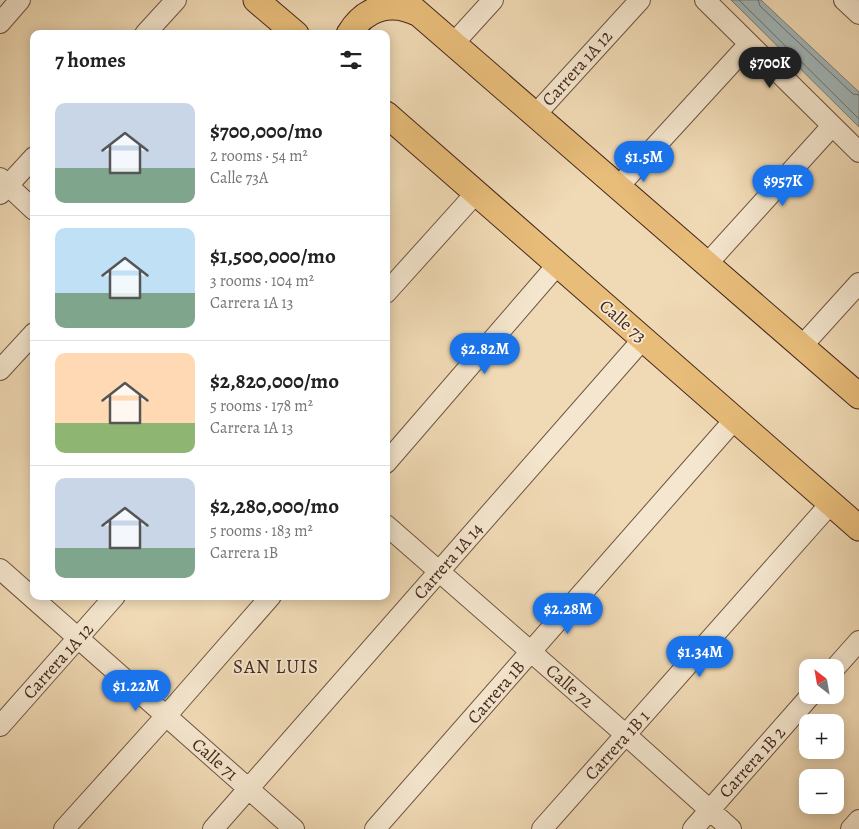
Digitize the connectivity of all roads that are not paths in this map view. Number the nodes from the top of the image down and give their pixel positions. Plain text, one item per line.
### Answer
1 (20, 0) edge
2 (176, 0) edge
3 (256, 0) edge
4 (493, 0) edge
5 (640, 0) edge
6 (705, 0) edge
7 (844, 0) edge
8 (411, 7) edge
9 (859, 14) edge
10 (0, 23) edge
11 (149, 30) edge
12 (291, 30) edge
13 (351, 30) edge
14 (453, 44) junction
15 (749, 44) junction
16 (535, 115) junction
17 (390, 120) edge
18 (832, 126) junction
19 (859, 152) edge
20 (30, 161) edge
21 (3, 186) edge
22 (618, 187) junction
23 (476, 192) junction
24 (30, 207) edge
25 (558, 264) junction
26 (707, 264) junction
27 (859, 282) edge
28 (390, 289) edge
29 (30, 337) edge
30 (643, 338) junction
31 (802, 346) junction
32 (0, 370) edge
33 (859, 396) edge
34 (735, 419) junction
35 (390, 458) edge
36 (831, 503) junction
37 (390, 528) edge
38 (859, 528) edge
39 (0, 570) edge
40 (439, 571) junction
41 (30, 596) edge
42 (34, 600) edge
43 (112, 600) edge
44 (268, 600) edge
45 (78, 638) junction
46 (859, 641) edge
47 (531, 652) junction
48 (843, 659) edge
49 (803, 704) edge
50 (166, 716) junction
51 (0, 726) edge
52 (626, 735) junction
53 (248, 788) junction
54 (710, 810) junction
55 (859, 820) edge
56 (64, 829) edge
57 (213, 829) edge
58 (294, 829) edge
59 (376, 829) edge
60 (542, 829) edge
61 (693, 829) edge
62 (731, 829) edge
63 (851, 829) edge

1 - 10 street
2 - 11 street
3 - 12 main road
4 - 14 street
5 - 16 street, Carrera 1A 12
6 - 15 street
7 - 9 street
8 - 13 main road
8 - 14 main road
14 - 16 main road
15 - 18 street
15 - 22 street
16 - 22 main road
17 - 23 main road, Calle 73
18 - 19 street
18 - 26 street
20 - 21 street
21 - 24 street
22 - 26 main road
23 - 25 main road, Calle 73
23 - 28 street
25 - 30 main road, Calle 73
25 - 35 street
26 - 31 main road
27 - 31 street
29 - 32 street
30 - 34 main road, Calle 73
30 - 40 street, Carrera 1A 14
31 - 33 main road
34 - 36 main road, Calle 73
34 - 47 street, Carrera 1B
36 - 38 main road, Calle 73
36 - 52 street, Carrera 1B 1
37 - 40 street, Calle 72
39 - 41 street, Calle 71
40 - 47 street, Calle 72
40 - 53 street, Carrera 1A 14
42 - 45 street, Calle 71
43 - 45 street, Carrera 1A 12
44 - 50 street
45 - 50 street, Calle 71
45 - 51 street, Carrera 1A 12
46 - 48 street
47 - 52 street, Calle 72
47 - 59 street, Carrera 1B
49 - 54 street, Carrera 1B 2
50 - 53 street, Calle 71
50 - 56 street
52 - 54 street, Calle 72
52 - 60 street, Carrera 1B 1
53 - 57 street, Carrera 1A 14
53 - 58 street, Calle 71
54 - 61 street, Carrera 1B 2
54 - 62 street, Calle 72
55 - 63 street

